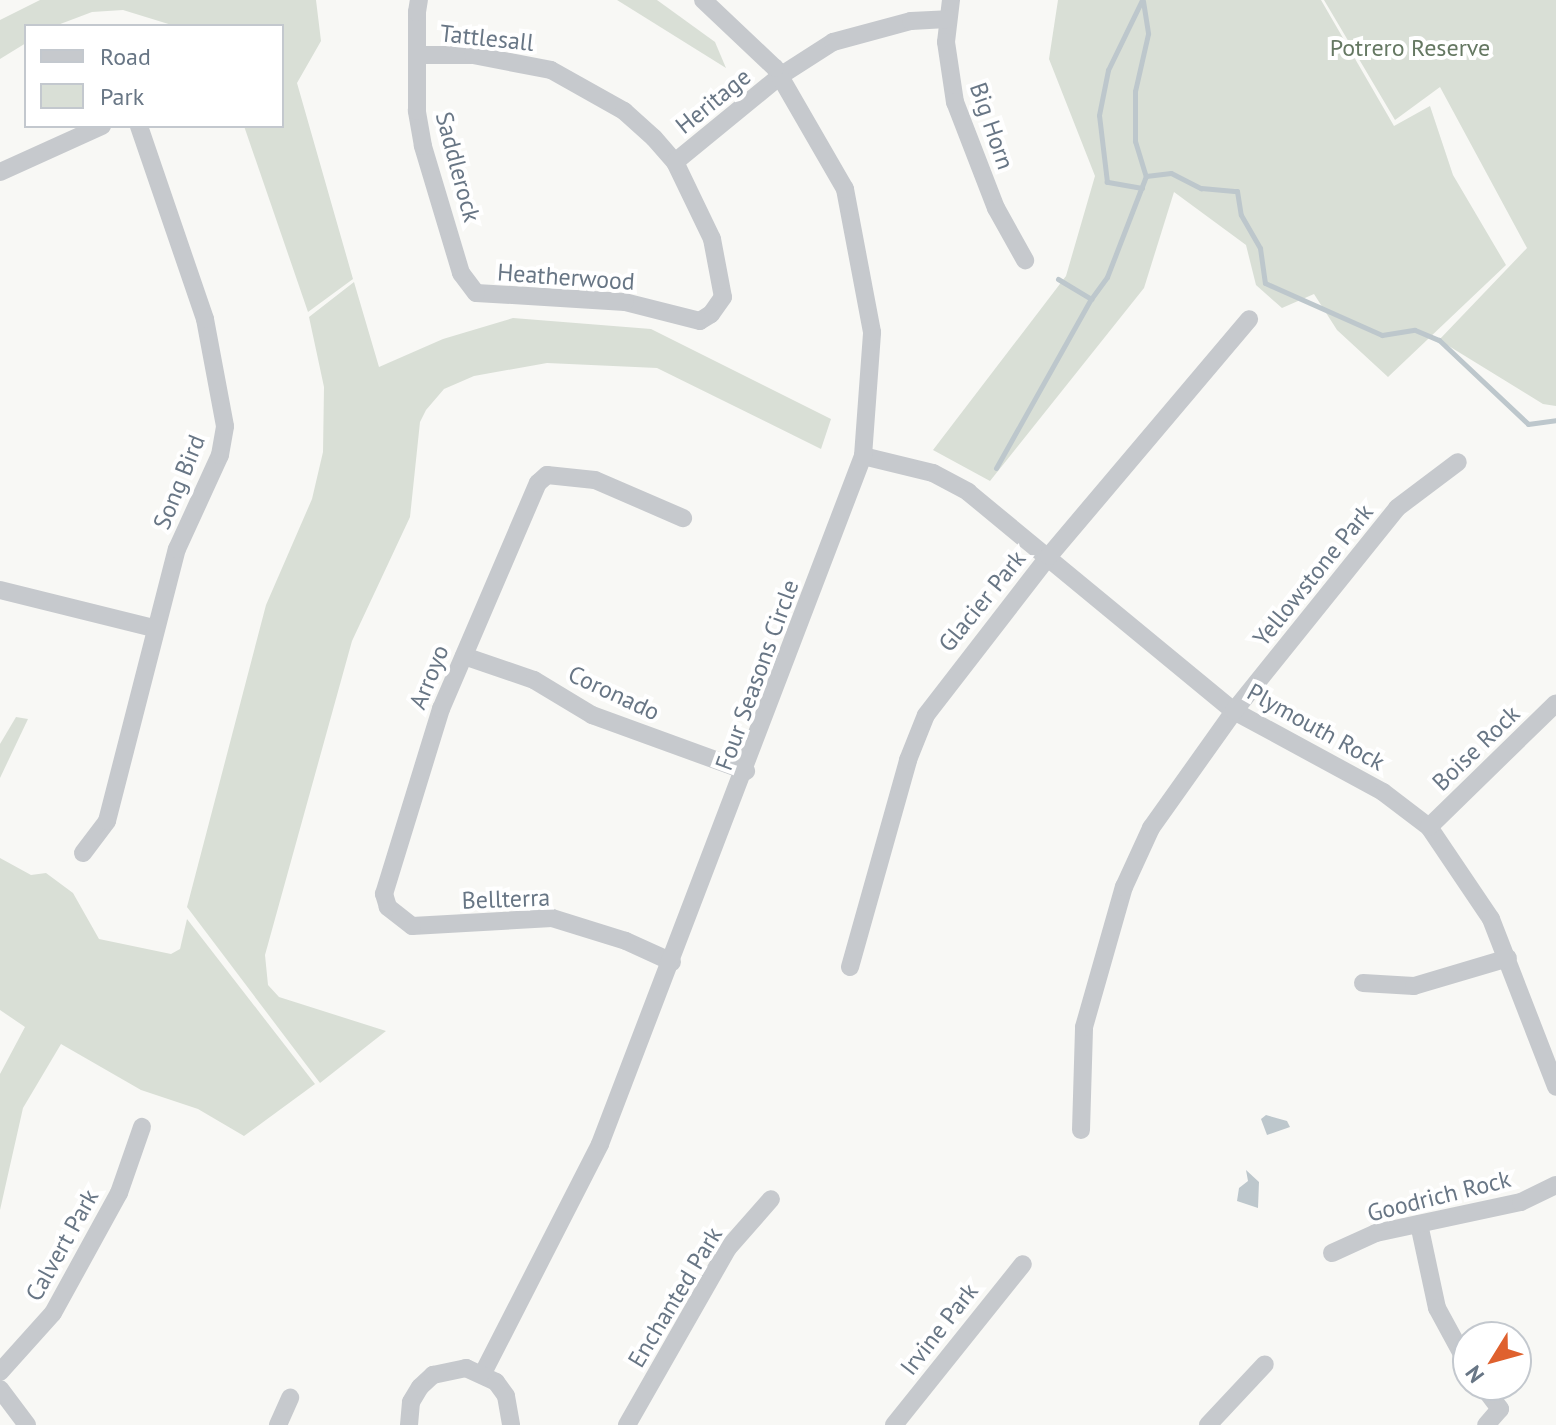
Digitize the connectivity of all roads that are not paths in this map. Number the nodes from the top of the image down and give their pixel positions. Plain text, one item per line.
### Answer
1 (419, 0) edge
2 (703, 0) edge
3 (949, 9) edge
4 (417, 55) junction
5 (780, 76) junction
6 (98, 128) edge
7 (140, 128) edge
8 (675, 162) junction
9 (0, 172) edge
10 (1025, 260) dead end
11 (476, 293) joint
12 (1249, 319) dead end
13 (700, 321) joint
14 (863, 456) junction
15 (1458, 462) dead end
16 (683, 518) dead end
17 (1049, 556) junction
18 (0, 590) edge
19 (154, 628) junction
20 (464, 656) junction
21 (1556, 703) edge
22 (1234, 711) junction
23 (746, 771) junction
24 (1429, 827) junction
25 (83, 853) dead end
26 (388, 907) joint
27 (1508, 958) junction
28 (672, 962) junction
29 (850, 967) dead end
30 (1363, 983) dead end
31 (1556, 1087) edge
32 (142, 1127) dead end
33 (1081, 1130) dead end
34 (1556, 1185) edge
35 (771, 1199) dead end
36 (1419, 1224) junction
37 (1332, 1253) dead end
38 (1023, 1264) dead end
39 (1452, 1336) edge
40 (1265, 1364) dead end
41 (0, 1372) edge
42 (483, 1373) junction
43 (0, 1389) edge
44 (290, 1398) dead end
45 (1494, 1401) edge
46 (27, 1425) edge
47 (278, 1425) edge
48 (409, 1425) edge
49 (511, 1425) edge
50 (627, 1425) edge
51 (894, 1425) edge
52 (1208, 1425) edge
53 (1486, 1425) edge

1 - 4 street, Saddlerock
2 - 5 street, Four Seasons Circle
3 - 5 street, Heritage
3 - 10 street, Big Horn
4 - 8 street, Tattlesall
4 - 11 street, Saddlerock
5 - 8 street, Heritage
5 - 14 street, Four Seasons Circle
6 - 9 street
7 - 19 street, Song Bird
8 - 13 street, Tattlesall
11 - 13 street, Heatherwood
12 - 17 street, Glacier Park
14 - 17 street, Plymouth Rock
14 - 23 street, Four Seasons Circle
15 - 22 street, Yellowstone Park
16 - 20 street, Arroyo
17 - 22 street, Plymouth Rock
17 - 29 street, Glacier Park
18 - 19 street
19 - 25 street, Song Bird
20 - 23 street, Coronado
20 - 26 street, Arroyo
21 - 24 street, Boise Rock
22 - 24 street, Plymouth Rock
22 - 33 street, Yellowstone Park
23 - 28 street, Four Seasons Circle
24 - 27 street, Plymouth Rock
26 - 28 street, Bellterra
27 - 30 street
27 - 31 street, Plymouth Rock
28 - 42 street, Four Seasons Circle
32 - 41 street, Calvert Park
34 - 36 street, Goodrich Rock
35 - 50 street, Enchanted Park
36 - 37 street, Goodrich Rock
36 - 39 street
38 - 51 street, Irvine Park
40 - 52 street
42 - 48 street
42 - 49 street
43 - 46 street
44 - 47 street
45 - 53 street

